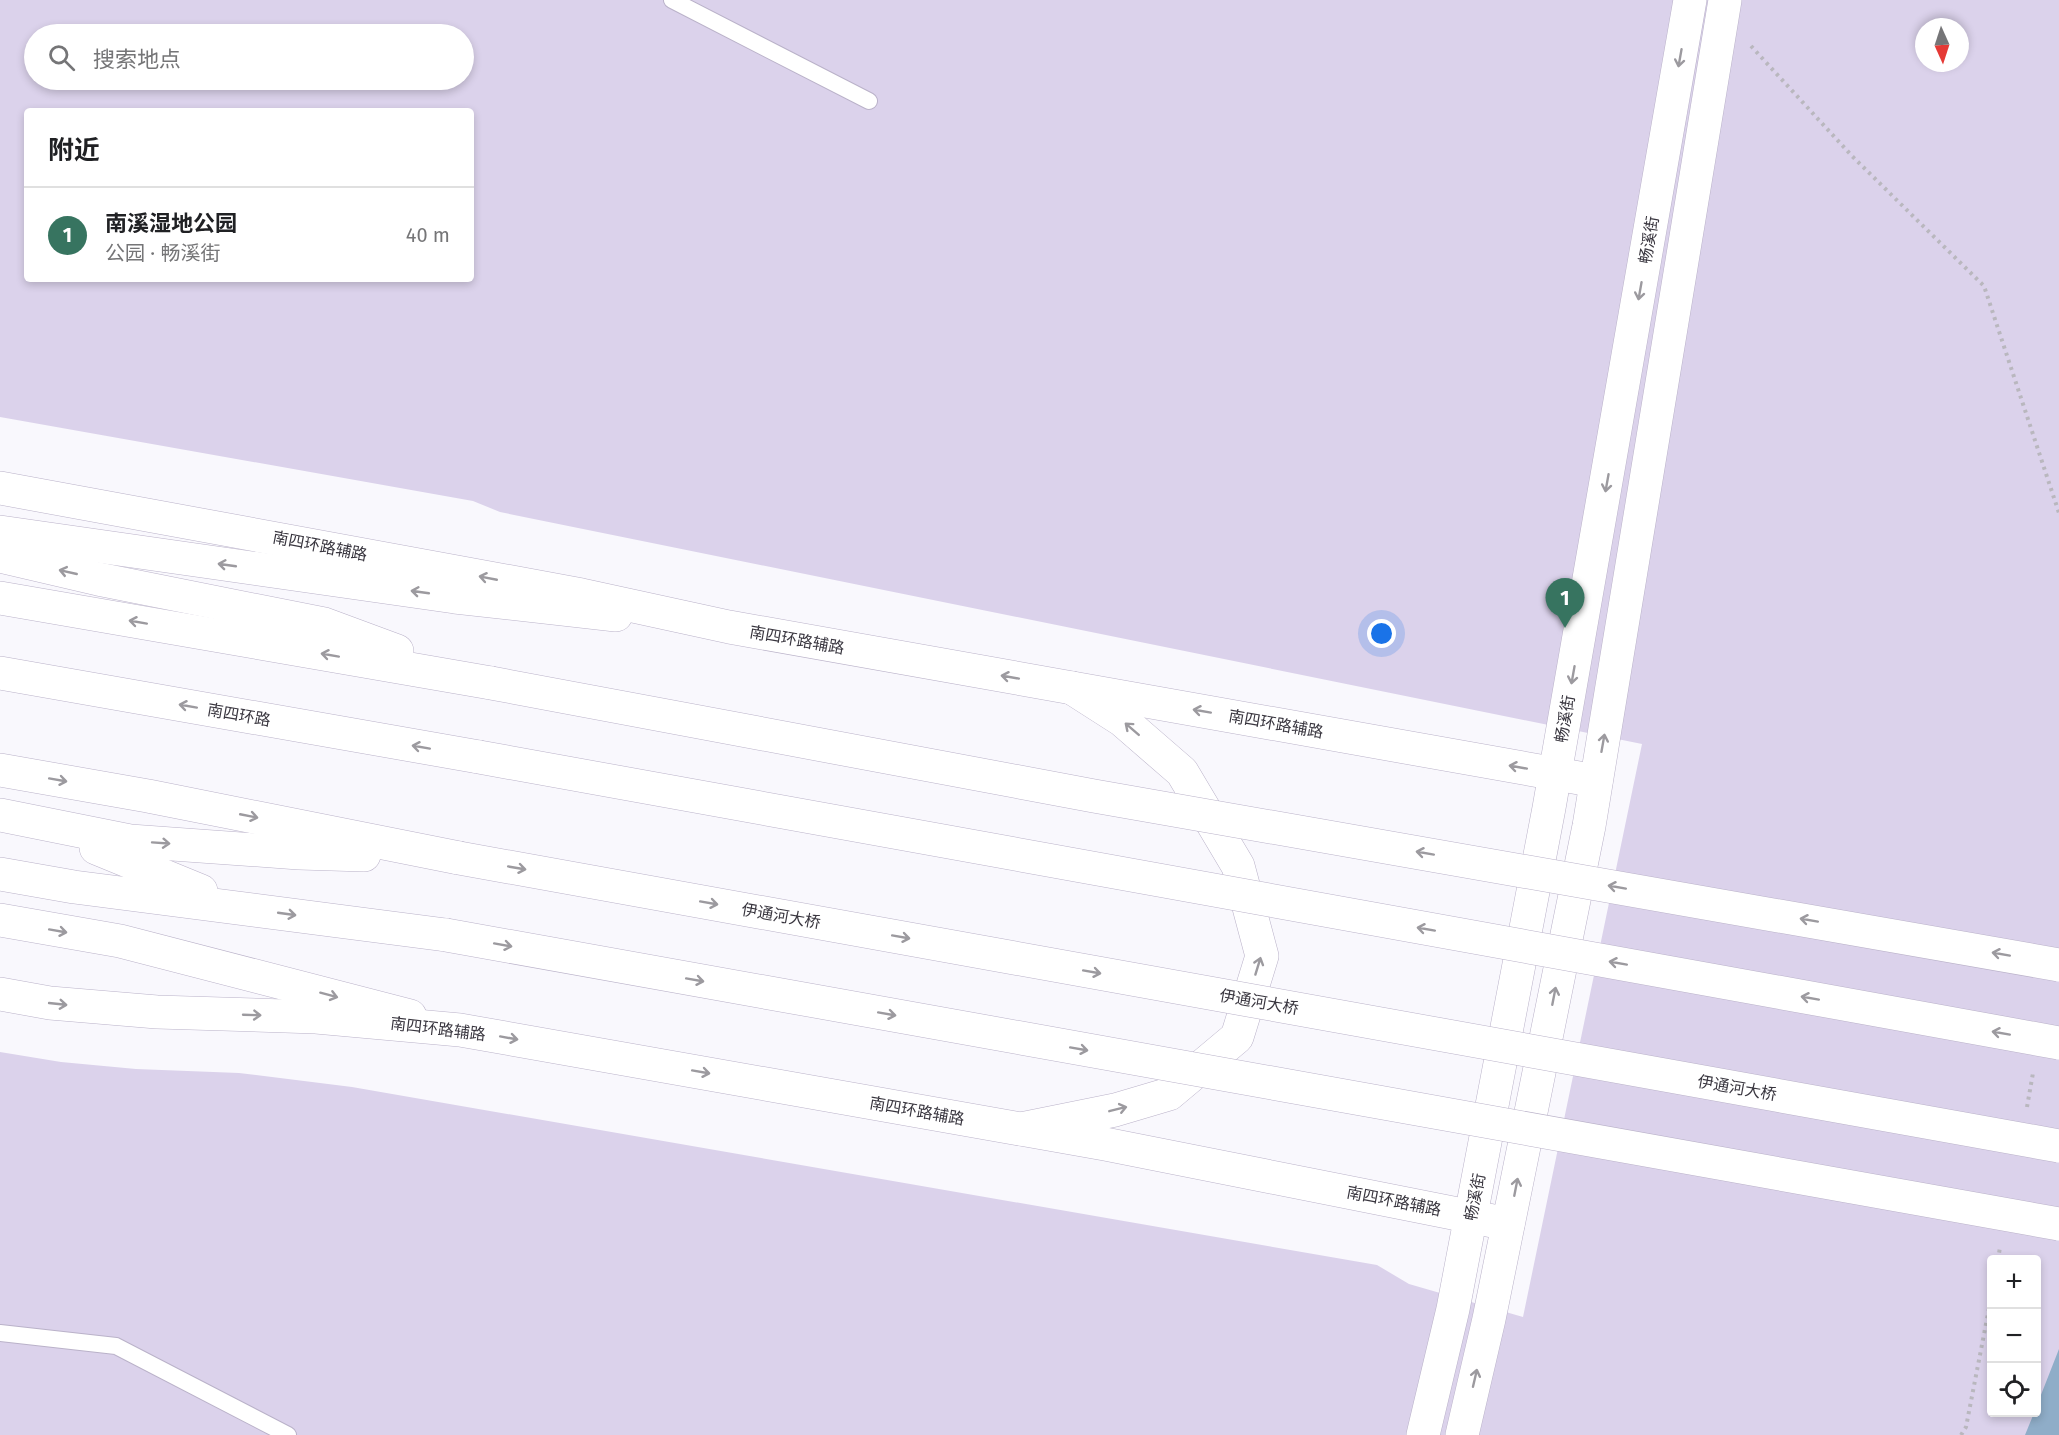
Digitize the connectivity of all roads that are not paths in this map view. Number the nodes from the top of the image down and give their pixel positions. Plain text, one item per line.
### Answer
1 (672, 0) edge
2 (1690, 0) edge
3 (1723, 7) edge
4 (868, 101) dead end
5 (0, 488) edge
6 (0, 532) edge
7 (21, 552) edge
8 (0, 598) edge
9 (729, 627) junction
10 (0, 673) edge
11 (479, 680) junction
12 (1072, 688) junction
13 (0, 770) edge
14 (1555, 774) junction
15 (1596, 781) junction
16 (0, 815) edge
17 (36, 823) junction
18 (459, 858) junction
19 (0, 874) edge
20 (241, 908) junction
21 (0, 921) edge
22 (2059, 964) edge
23 (0, 994) edge
24 (460, 1030) junction
25 (2047, 1053) edge
26 (1019, 1129) junction
27 (2059, 1146) edge
28 (1471, 1216) junction
29 (1508, 1224) junction
30 (2059, 1224) edge
31 (0, 1333) edge
32 (288, 1435) edge
33 (1423, 1435) edge
34 (1462, 1435) edge

1 - 4 lane
2 -> 14 main road, 畅溪街
15 -> 3 main road
9 -> 5 main road, 南四环路辅路
6 - 7 main road
9 -> 7 main road
11 -> 7 main road
11 -> 8 main road
12 -> 9 main road, 南四环路辅路
25 -> 10 main road, 南四环路, bridge
22 -> 11 main road, bridge
14 -> 12 main road, 南四环路辅路
26 -> 12 main road
13 -> 18 main road
14 - 15 main road, 南四环路辅路
14 - 28 main road, 畅溪街
29 -> 15 main road
16 - 17 main road
17 -> 18 main road
17 - 20 main road
18 -> 27 main road, 伊通河大桥, bridge
19 - 20 main road
20 -> 30 main road, bridge
21 -> 24 main road
23 -> 24 main road, 南四环路辅路
24 -> 26 main road, 南四环路辅路
26 - 28 main road, 南四环路辅路
28 - 29 main road, 南四环路辅路
28 - 33 main road, 畅溪街
34 -> 29 main road
31 - 32 lane

